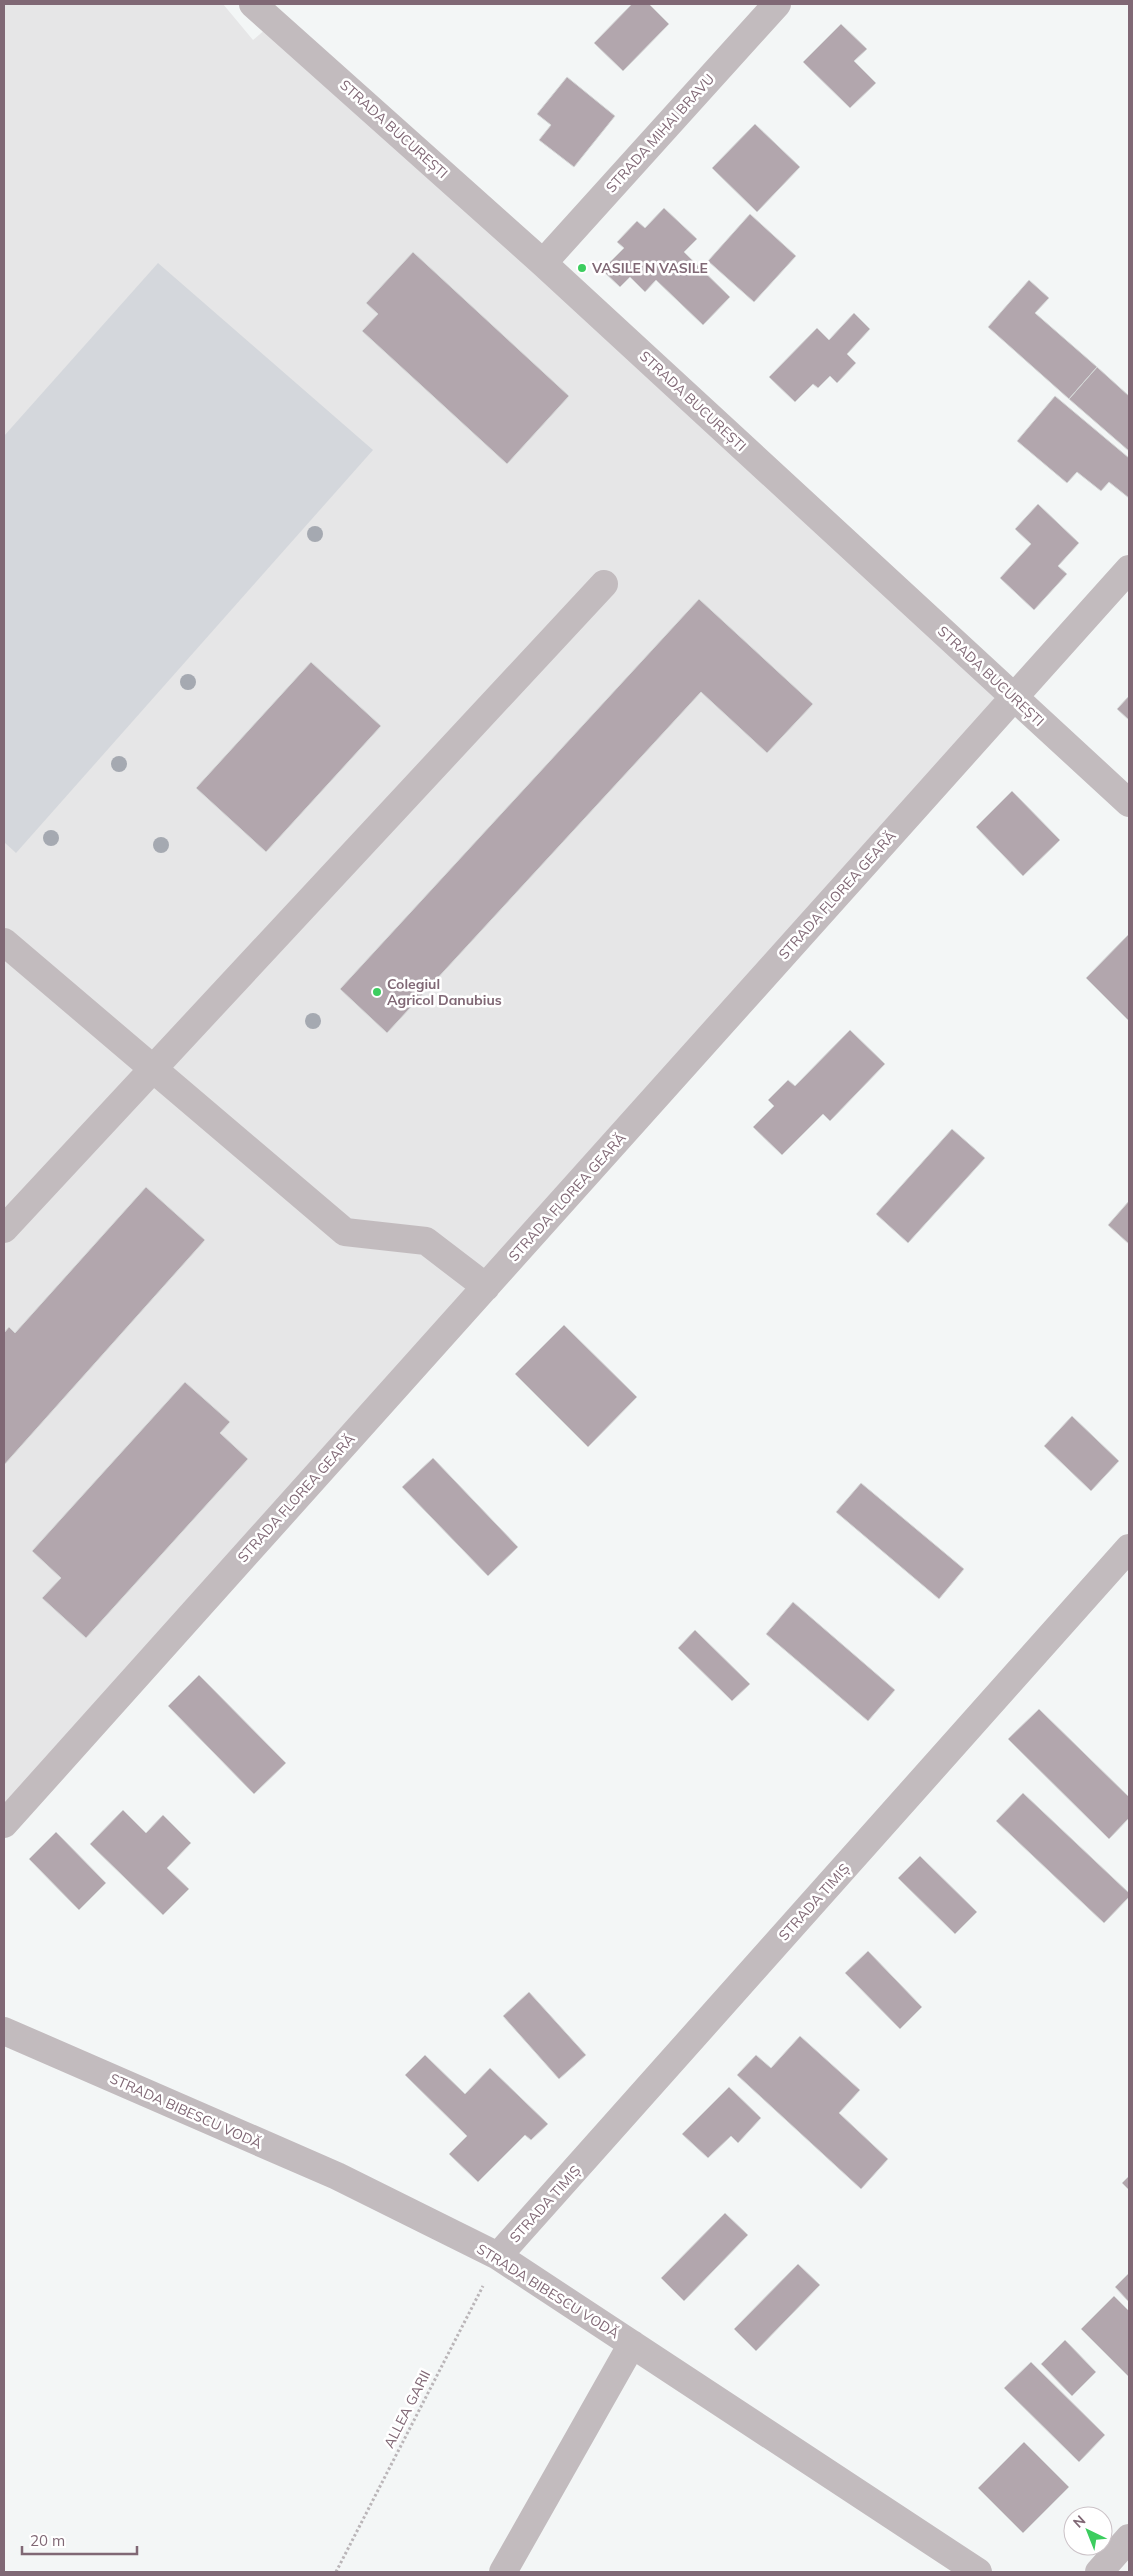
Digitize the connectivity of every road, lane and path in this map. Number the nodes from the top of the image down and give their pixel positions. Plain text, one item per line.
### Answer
1 (254, 4) edge
2 (777, 4) edge
3 (543, 262) junction
4 (1129, 569) edge
5 (604, 584) dead end
6 (1013, 698) junction
7 (1129, 803) edge
8 (4, 942) edge
9 (153, 1069) junction
10 (4, 1229) edge
11 (486, 1287) junction
12 (1129, 1548) edge
13 (4, 1824) edge
14 (4, 2031) edge
15 (498, 2256) junction
16 (632, 2344) junction
17 (1129, 2538) edge
18 (336, 2572) edge
19 (503, 2572) edge
20 (978, 2572) edge
21 (1099, 2572) edge

1 - 3 street, STRADA BUCUREȘTI
2 - 3 street, STRADA MIHAI BRAVU
3 - 6 street, STRADA BUCUREȘTI
4 - 6 street, STRADA FLOREA GEARĂ
5 - 9 street
6 - 7 street, STRADA BUCUREȘTI
6 - 11 street, STRADA FLOREA GEARĂ
8 - 9 street
9 - 10 street
9 - 11 street
11 - 13 street, STRADA FLOREA GEARĂ
12 - 15 street, STRADA TIMIȘ
14 - 15 street, STRADA BIBESCU VODĂ
15 - 16 street, STRADA BIBESCU VODĂ
15 - 18 path, ALLEA GARII
16 - 19 street
16 - 20 street, STRADA BIBESCU VODĂ
17 - 21 street

